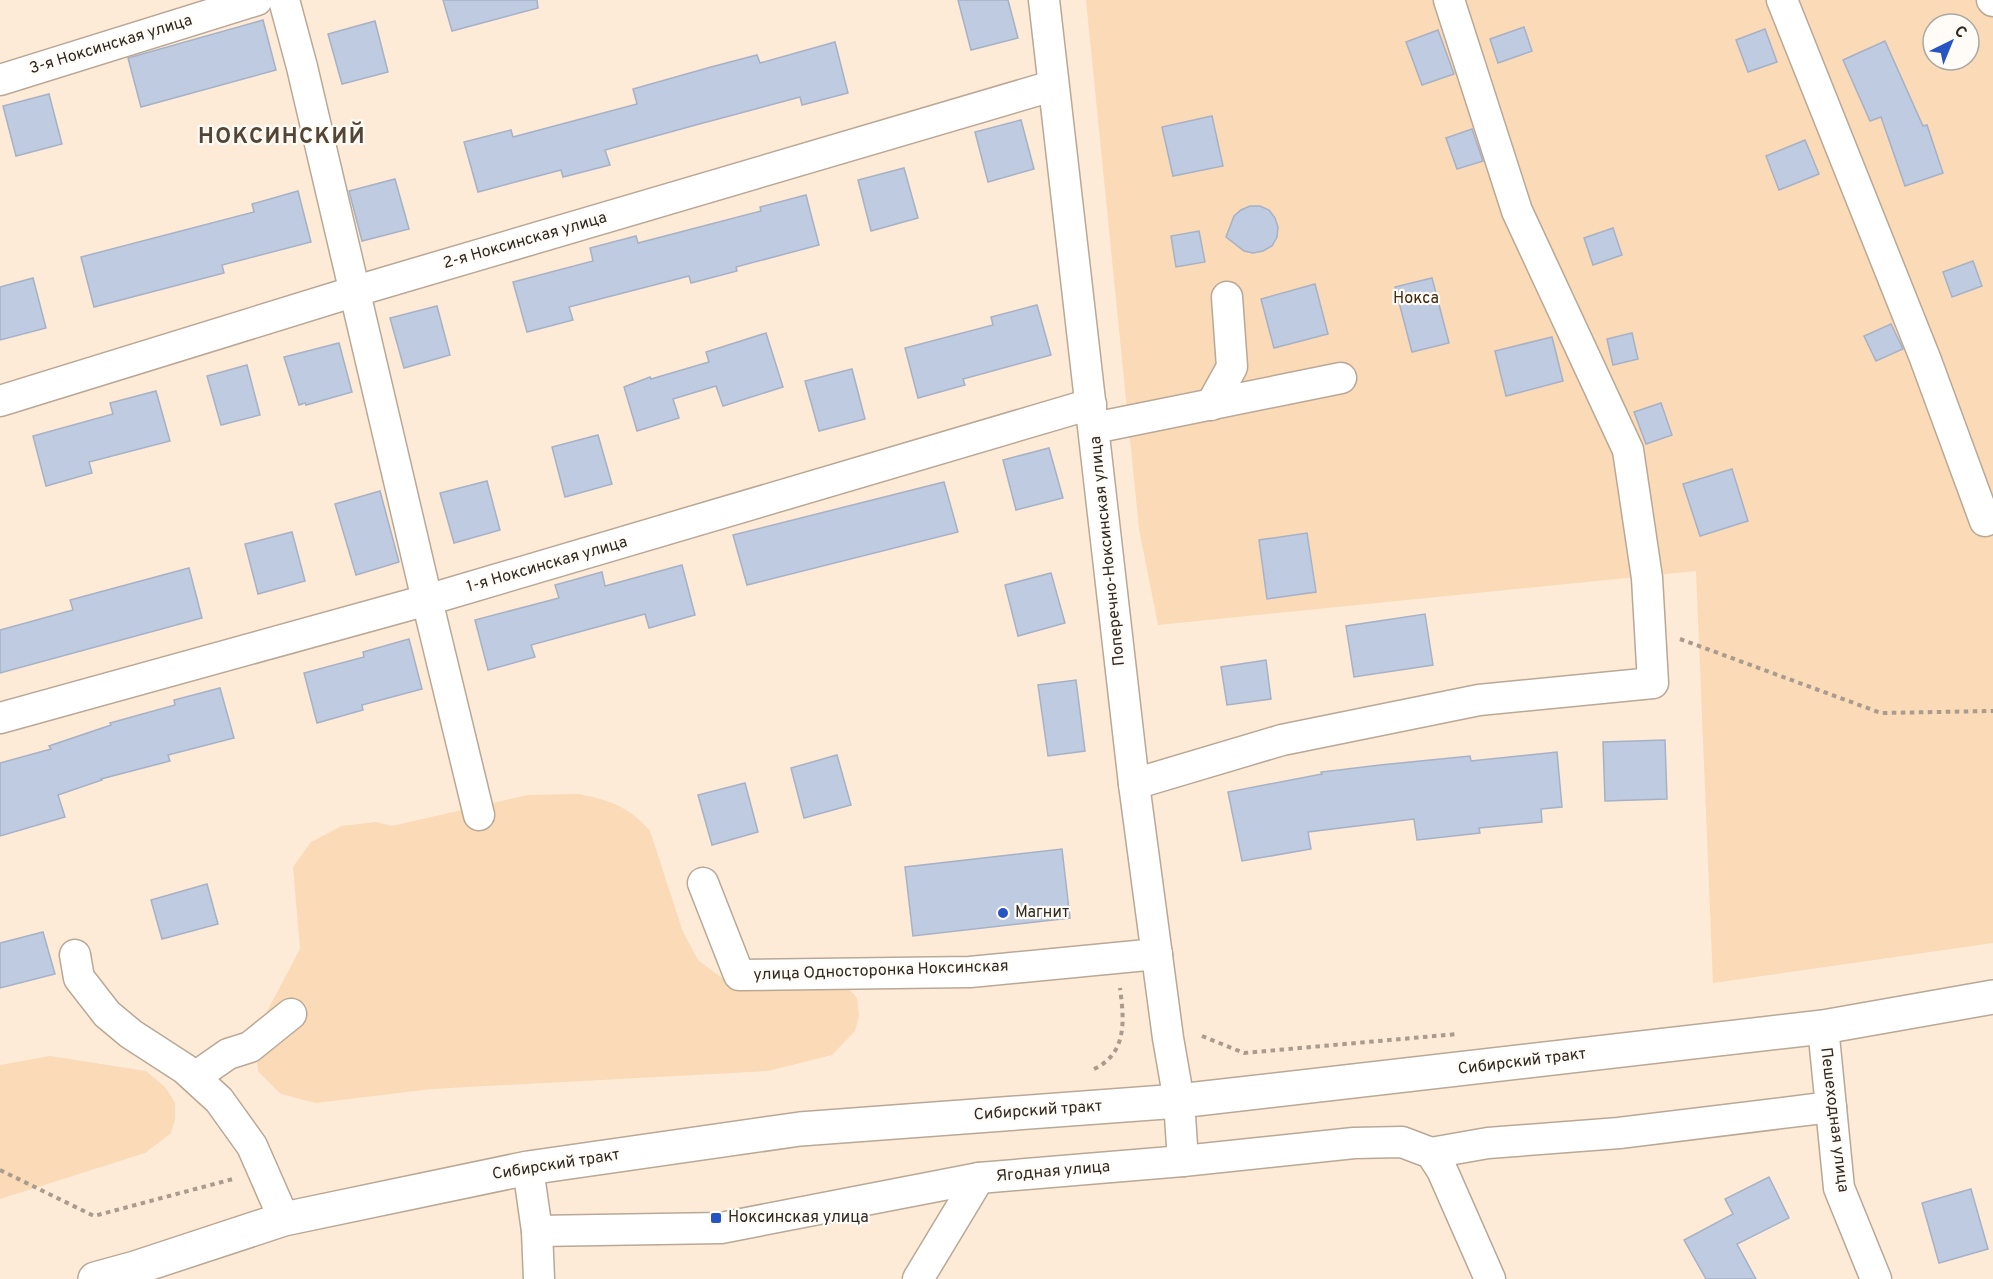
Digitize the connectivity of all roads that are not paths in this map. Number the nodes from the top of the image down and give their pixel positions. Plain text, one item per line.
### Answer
1 (256, 0) edge
2 (284, 0) edge
3 (1449, 0) edge
4 (1782, 0) edge
5 (1051, 6) edge
6 (0, 80) edge
7 (1052, 86) junction
8 (356, 291) junction
9 (1227, 297) dead end
10 (1341, 378) dead end
11 (0, 401) edge
12 (1211, 405) junction
13 (1093, 416) junction
14 (1984, 520) dead end
15 (427, 600) junction
16 (0, 718) edge
17 (1134, 784) junction
18 (479, 815) dead end
19 (703, 883) dead end
20 (1157, 954) junction
21 (75, 955) dead end
22 (1993, 997) edge
23 (291, 1014) dead end
24 (1823, 1027) junction
25 (195, 1077) junction
26 (1179, 1101) junction
27 (1831, 1107) junction
28 (1431, 1153) junction
29 (1184, 1161) junction
30 (528, 1168) junction
31 (979, 1178) junction
32 (284, 1219) junction
33 (537, 1231) junction
34 (99, 1278) edge
35 (539, 1279) edge
36 (918, 1279) edge
37 (1490, 1279) edge
38 (1876, 1279) edge

1 - 6 street, 3-я Ноксинская улица
2 - 8 street
3 - 17 street
4 - 14 street
5 - 7 street, Поперечно-Ноксинская улица
7 - 8 street, 2-я Ноксинская улица
7 - 13 street, Поперечно-Ноксинская улица
8 - 11 street, 2-я Ноксинская улица
8 - 15 street
9 - 12 street
10 - 12 street, 1-я Ноксинская улица
12 - 13 street, 1-я Ноксинская улица
13 - 15 street, 1-я Ноксинская улица
13 - 17 street, Поперечно-Ноксинская улица
15 - 16 street, 1-я Ноксинская улица
15 - 18 street
17 - 20 street, Поперечно-Ноксинская улица
19 - 20 street, улица Односторонка Ноксинская
20 - 26 street, Поперечно-Ноксинская улица
21 - 25 street
22 - 24 main road, Сибирский тракт
23 - 25 street
24 - 26 main road, Сибирский тракт
24 - 27 street, Пешеходная улица
25 - 32 street
26 - 29 street, Поперечно-Ноксинская улица
26 - 30 main road, Сибирский тракт
27 - 28 street
27 - 38 street, Пешеходная улица
28 - 29 street, Ягодная улица
28 - 37 street
29 - 31 street, Ягодная улица
30 - 32 main road, Сибирский тракт
30 - 33 street
31 - 33 street, Ягодная улица
31 - 36 street
32 - 34 main road, Сибирский тракт
33 - 35 street

